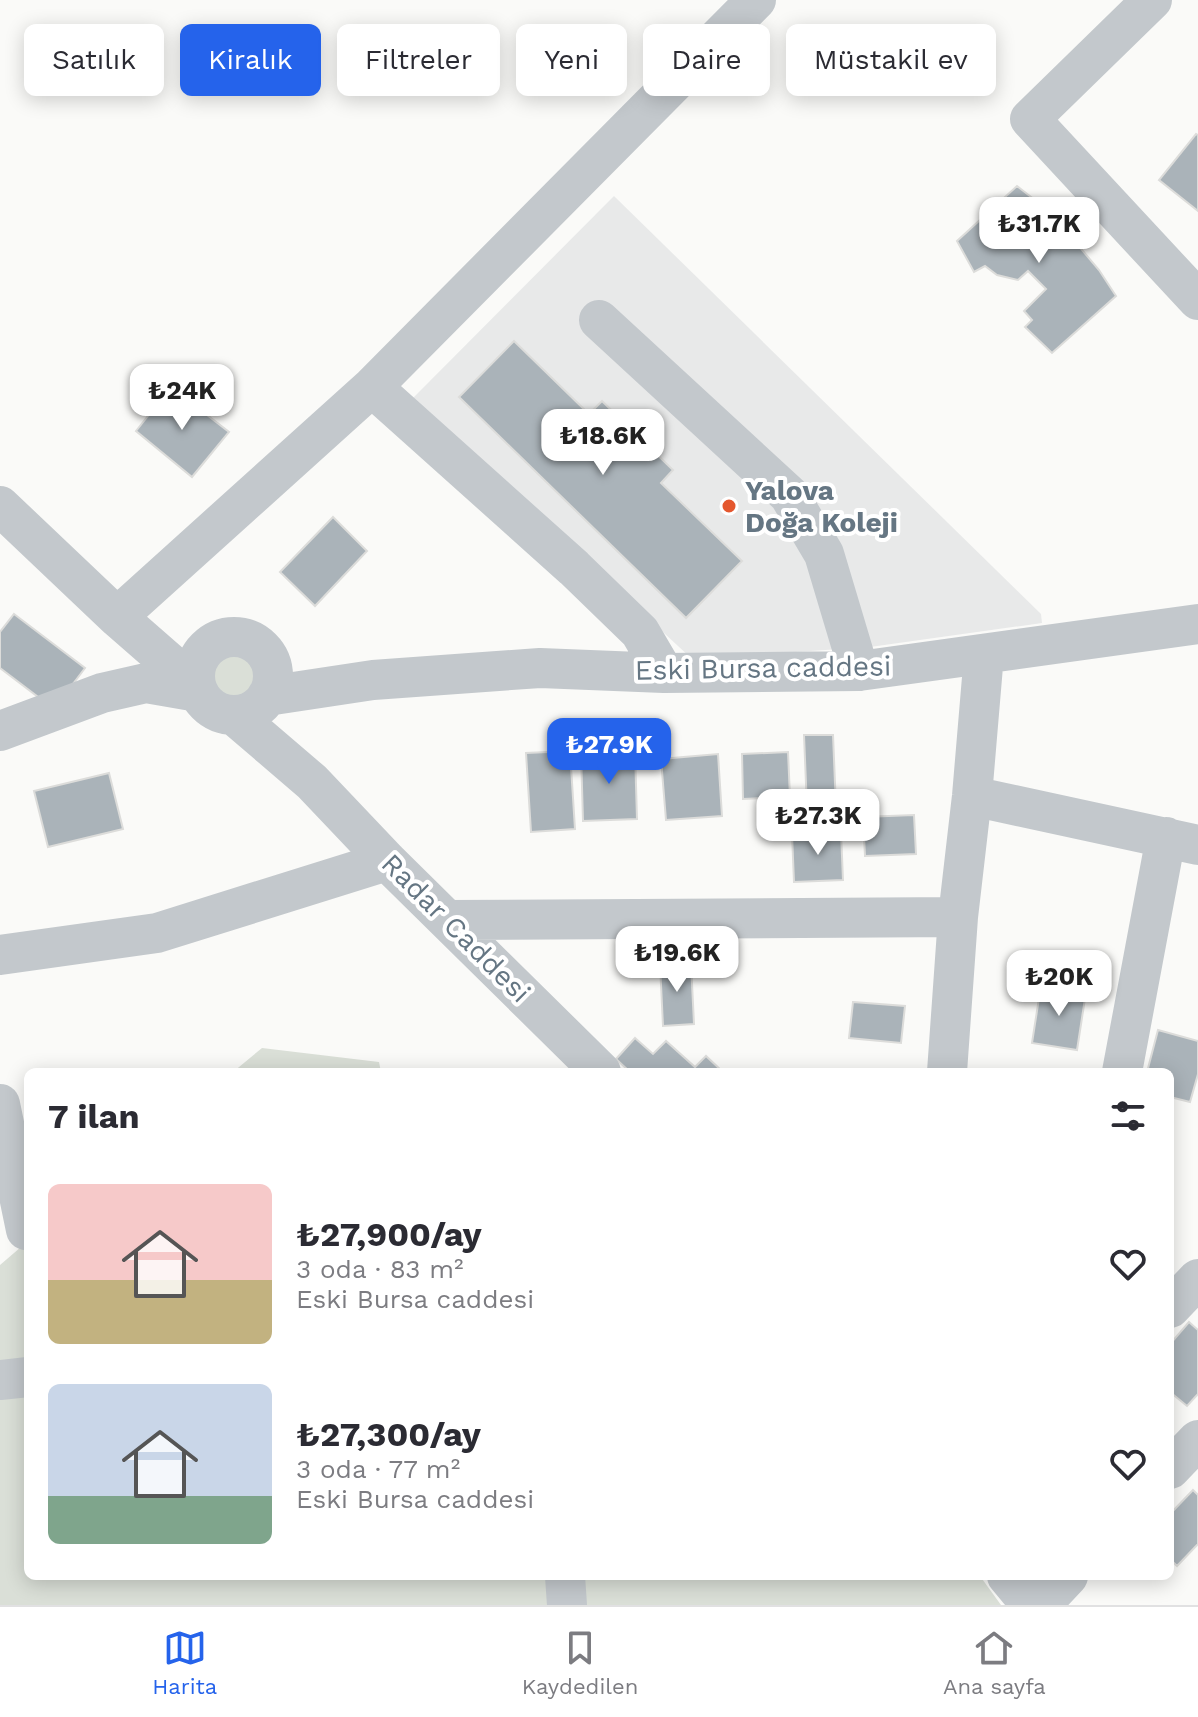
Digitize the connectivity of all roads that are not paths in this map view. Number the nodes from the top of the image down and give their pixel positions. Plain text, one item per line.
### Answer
1 (756, 0) edge
2 (1152, 0) edge
3 (1198, 300) edge
4 (599, 320) dead end
5 (372, 387) junction
6 (0, 506) edge
7 (117, 617) junction
8 (1198, 624) edge
9 (218, 640) junction
10 (265, 653) junction
11 (984, 654) junction
12 (859, 671) junction
13 (664, 673) junction
14 (373, 680) junction
15 (197, 689) junction
16 (256, 704) junction
17 (0, 731) edge
18 (972, 796) junction
19 (1182, 841) edge
20 (387, 861) junction
21 (958, 917) junction
22 (447, 920) junction
23 (0, 955) edge
24 (597, 1068) edge
25 (947, 1068) edge
26 (1123, 1068) edge
27 (0, 1104) edge
28 (24, 1220) edge
29 (1198, 1279) edge
30 (1174, 1304) edge
31 (24, 1377) edge
32 (0, 1380) edge
33 (1198, 1440) edge
34 (1174, 1465) edge
35 (565, 1580) edge
36 (1010, 1580) edge
37 (1064, 1580) edge
38 (567, 1605) edge
39 (1031, 1605) edge
40 (1041, 1605) edge

1 - 5 street
2 - 3 street
4 - 12 street
5 - 7 street
5 - 13 street
6 - 7 street
7 - 9 street
7 - 15 street
8 - 11 street, Eski Bursa caddesi
9 - 10 street
9 - 15 street
10 - 14 street, Eski Bursa caddesi
10 - 16 street
11 - 12 street, Eski Bursa caddesi
11 - 18 street
12 - 13 street, Eski Bursa caddesi
13 - 14 street, Eski Bursa caddesi
14 - 16 street, Eski Bursa caddesi
15 - 16 street
15 - 17 street
16 - 20 street, Radar Caddesi
18 - 19 street
18 - 21 street
19 - 26 street
20 - 22 street, Radar Caddesi
20 - 23 street
21 - 22 street
21 - 25 street
22 - 24 street, Radar Caddesi
27 - 28 street
29 - 30 street
31 - 32 street
33 - 34 street
35 - 38 street
36 - 39 street
37 - 40 street

